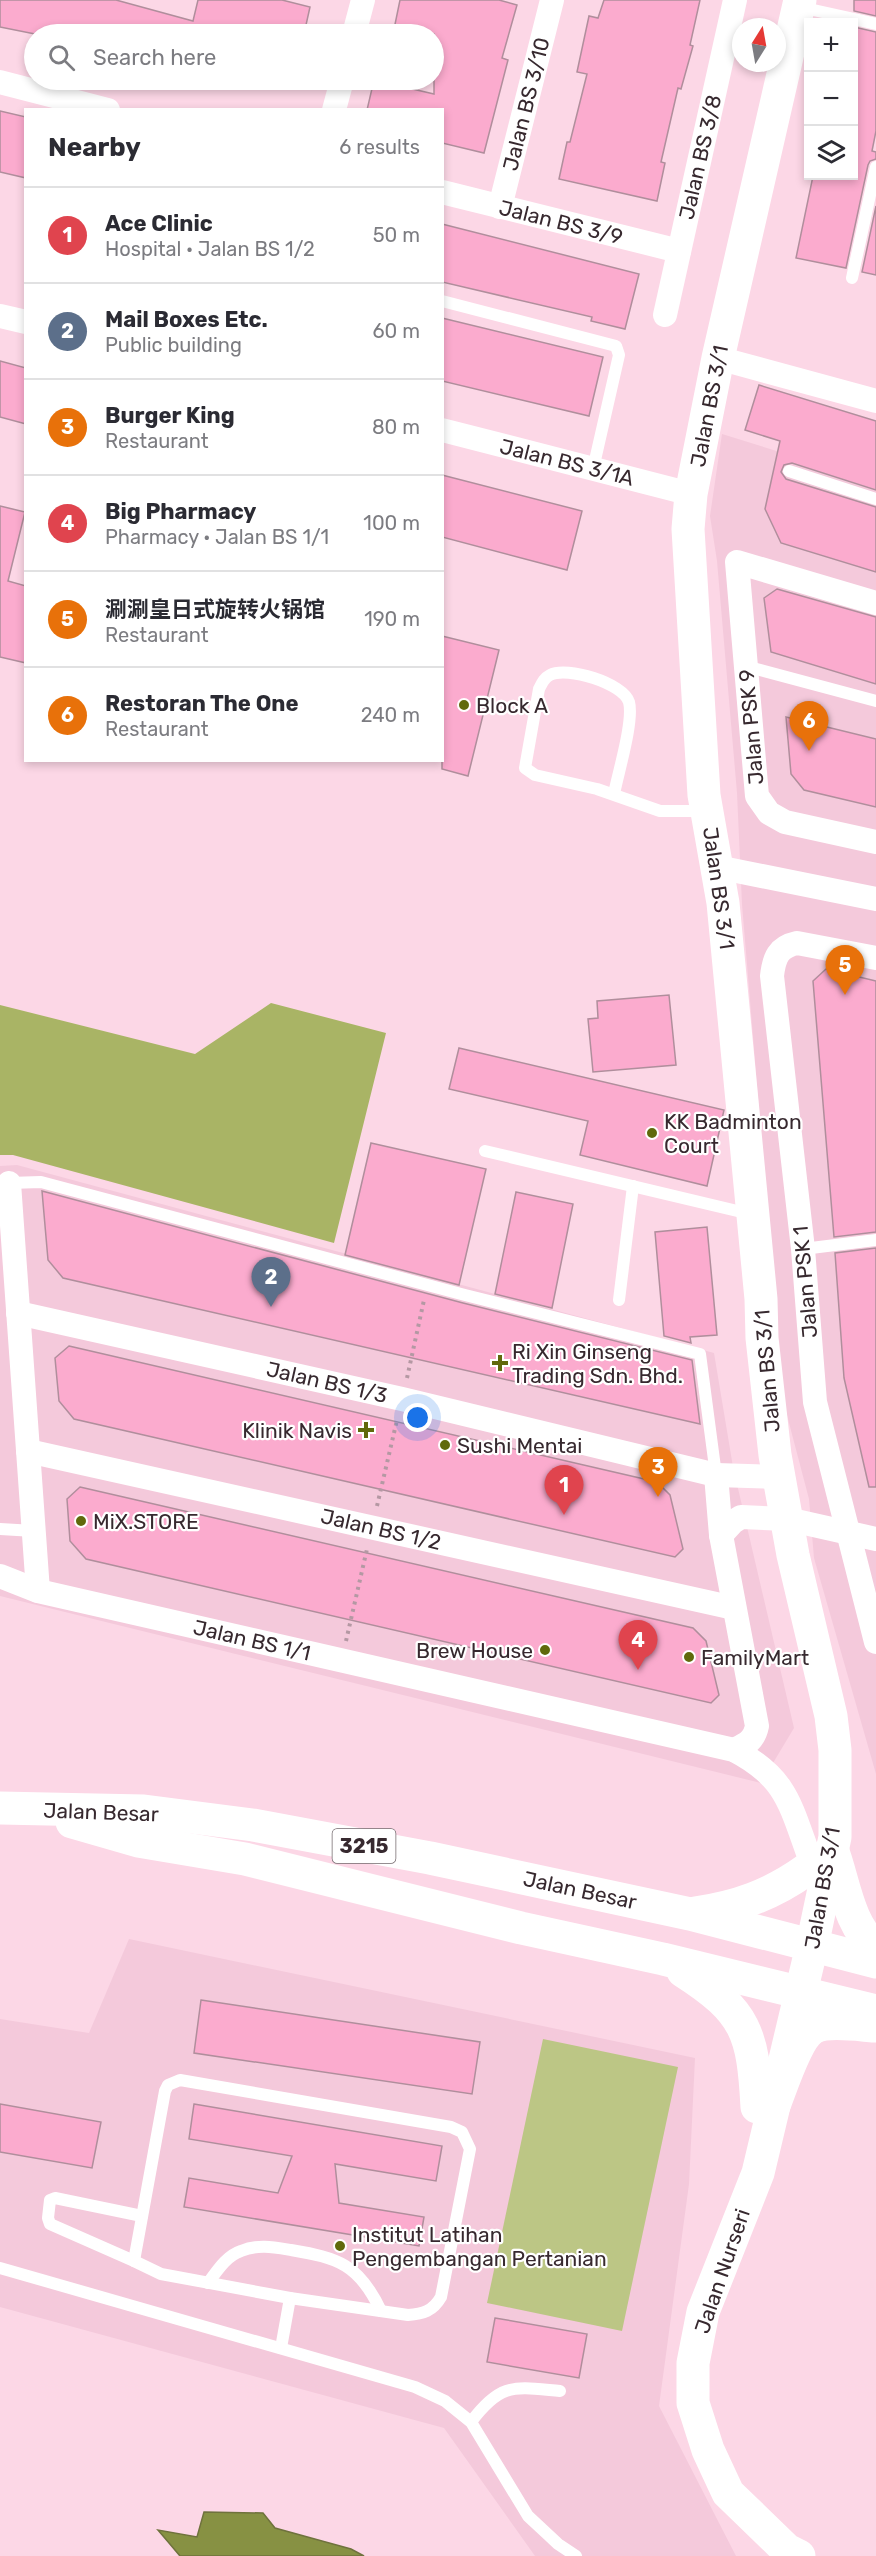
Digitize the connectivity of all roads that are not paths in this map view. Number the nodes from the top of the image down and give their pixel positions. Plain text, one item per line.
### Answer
1 (363, 0) edge
2 (552, 0) edge
3 (735, 0) edge
4 (800, 3) edge
5 (357, 24) edge
6 (876, 24) edge
7 (0, 82) edge
8 (24, 88) edge
9 (31, 90) edge
10 (339, 90) edge
11 (100, 108) edge
12 (335, 108) edge
13 (876, 167) edge
14 (444, 193) edge
15 (500, 207) junction
16 (679, 251) junction
17 (852, 278) dead end
18 (444, 302) edge
19 (665, 315) dead end
20 (0, 316) edge
21 (24, 322) edge
22 (718, 358) junction
23 (876, 401) edge
24 (444, 431) edge
25 (593, 469) junction
26 (789, 471) dead end
27 (691, 494) junction
28 (876, 499) edge
29 (876, 603) edge
30 (745, 666) junction
31 (876, 701) edge
32 (614, 794) junction
33 (708, 811) junction
34 (876, 842) edge
35 (717, 867) junction
36 (876, 899) edge
37 (876, 958) edge
38 (485, 1151) dead end
39 (9, 1183) joint
40 (633, 1186) junction
41 (752, 1215) junction
42 (6, 1236) edge
43 (876, 1240) edge
44 (803, 1249) junction
45 (619, 1300) dead end
46 (18, 1313) junction
47 (28, 1450) junction
48 (716, 1475) junction
49 (779, 1478) junction
50 (787, 1520) junction
51 (0, 1529) edge
52 (34, 1531) junction
53 (850, 1533) junction
54 (721, 1535) junction
55 (876, 1539) edge
56 (0, 1576) edge
57 (38, 1592) junction
58 (734, 1608) junction
59 (876, 1642) edge
60 (734, 1750) junction
61 (0, 1808) edge
62 (33, 1810) junction
63 (815, 1858) junction
64 (690, 1914) junction
65 (801, 1943) junction
66 (876, 1947) edge
67 (663, 1959) junction
68 (876, 1962) edge
69 (789, 1991) junction
70 (876, 2011) edge
71 (876, 2026) edge
72 (765, 2108) junction
73 (142, 2216) junction
74 (134, 2261) junction
75 (0, 2268) edge
76 (208, 2283) junction
77 (290, 2298) junction
78 (381, 2311) junction
79 (281, 2348) junction
80 (560, 2391) dead end
81 (471, 2422) junction
82 (787, 2554) edge
83 (576, 2556) edge

1 - 5 street
2 - 15 street, Jalan BS 3/10
3 - 16 street, Jalan BS 3/8
4 - 6 lane
4 - 22 street, Jalan BS 3/1
7 - 8 street
9 - 11 street
10 - 12 street
13 - 17 lane
14 - 15 street, Jalan BS 3/9
15 - 16 street, Jalan BS 3/9
16 - 19 street, Jalan BS 3/8
18 - 25 lane
20 - 21 street
22 - 23 street
22 - 27 street, Jalan BS 3/1
24 - 25 street, Jalan BS 3/1A
25 - 27 street, Jalan BS 3/1A
26 - 28 lane
27 - 33 street, Jalan BS 3/1
29 - 30 street, Jalan PSK 9
30 - 31 lane
30 - 34 street, Jalan PSK 9
32 - 32 lane
32 - 33 lane
33 - 35 street, Jalan BS 3/1
35 - 36 street
35 - 41 street, Jalan BS 3/1
37 - 44 street, Jalan PSK 1
38 - 40 lane
39 - 42 street
39 - 48 lane
40 - 41 lane
40 - 45 lane
41 - 49 street, Jalan BS 3/1
42 - 46 street
43 - 44 lane
44 - 53 street, Jalan PSK 1
46 - 47 street
46 - 48 street, Jalan BS 1/3
47 - 52 street
47 - 58 street, Jalan BS 1/2
48 - 49 street, Jalan BS 1/3
48 - 54 street
49 - 50 street, Jalan BS 3/1
50 - 53 street
50 - 54 street
50 - 63 street, Jalan BS 3/1
51 - 52 lane
52 - 57 street
53 - 55 street
53 - 59 street, Jalan PSK 1
54 - 58 street
56 - 57 street, Jalan BS 1/1
57 - 60 street, Jalan BS 1/1
58 - 60 street
60 - 63 street, Jalan BS 1/1
61 - 62 street, 3215
62 - 64 street, Jalan Besar / 3215
62 - 67 street, Jalan Besar / 3215
63 - 64 street
63 - 65 street, Jalan BS 3/1
63 - 66 street
64 - 65 street, Jalan Besar / 3215
65 - 68 street, Jalan Besar / 3215
65 - 69 street, Jalan BS 3/1
67 - 69 street, Jalan Besar / 3215
67 - 72 street
69 - 70 street, Jalan Besar / 3215
69 - 72 street, Jalan Nurseri
71 - 72 street
72 - 82 street, Jalan Nurseri
73 - 74 lane
73 - 74 lane
73 - 78 lane
74 - 76 lane
75 - 79 lane
76 - 77 lane
76 - 78 lane
77 - 78 lane
77 - 79 lane
79 - 81 lane
80 - 81 lane
81 - 83 lane

